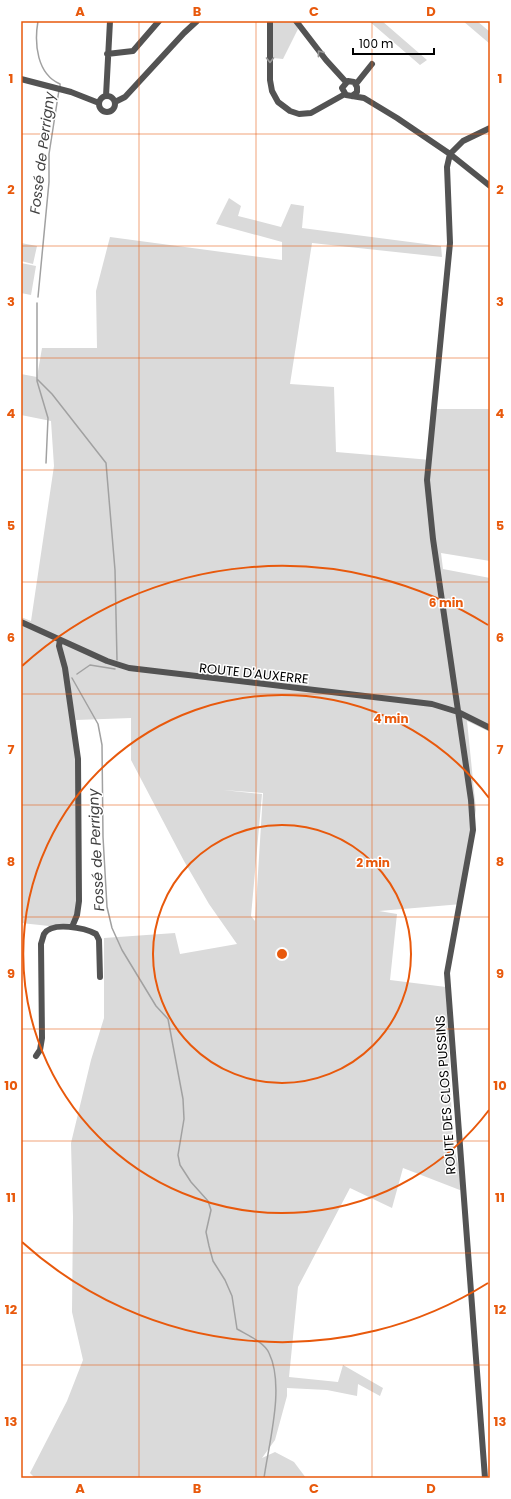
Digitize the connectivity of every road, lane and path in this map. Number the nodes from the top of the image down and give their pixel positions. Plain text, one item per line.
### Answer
1 (110, 21) edge
2 (159, 21) edge
3 (197, 21) edge
4 (270, 21) edge
5 (296, 21) edge
6 (107, 54) junction
7 (372, 64) dead end
8 (21, 78) edge
9 (346, 82) junction
10 (356, 87) junction
11 (345, 94) junction
12 (106, 96) junction
13 (352, 96) junction
14 (364, 98) junction
15 (115, 102) junction
16 (99, 103) junction
17 (490, 128) edge
18 (450, 154) junction
19 (490, 186) edge
20 (21, 622) edge
21 (60, 640) junction
22 (458, 712) junction
23 (490, 728) edge
24 (72, 927) junction
25 (100, 976) dead end
26 (36, 1056) dead end
27 (485, 1478) edge

1 - 6 street
2 - 6 street
3 - 15 street
4 -> 11 street
9 -> 5 street
6 - 12 street
7 - 10 street
8 - 16 street
9 - 10 street
9 - 11 street
10 - 13 street
10 - 14 street
11 - 13 street
12 - 15 street
12 - 16 street
13 - 14 street
14 - 18 street
15 - 16 street
17 - 18 street
18 - 19 street
18 - 22 street, ROUTE DES CLOS PUSSINS
20 - 21 street, ROUTE D'AUXERRE
21 - 22 street, ROUTE D'AUXERRE
21 - 24 street
22 - 23 street, ROUTE D'AUXERRE
22 - 27 street, ROUTE DES CLOS PUSSINS
24 - 25 street
24 - 26 street

